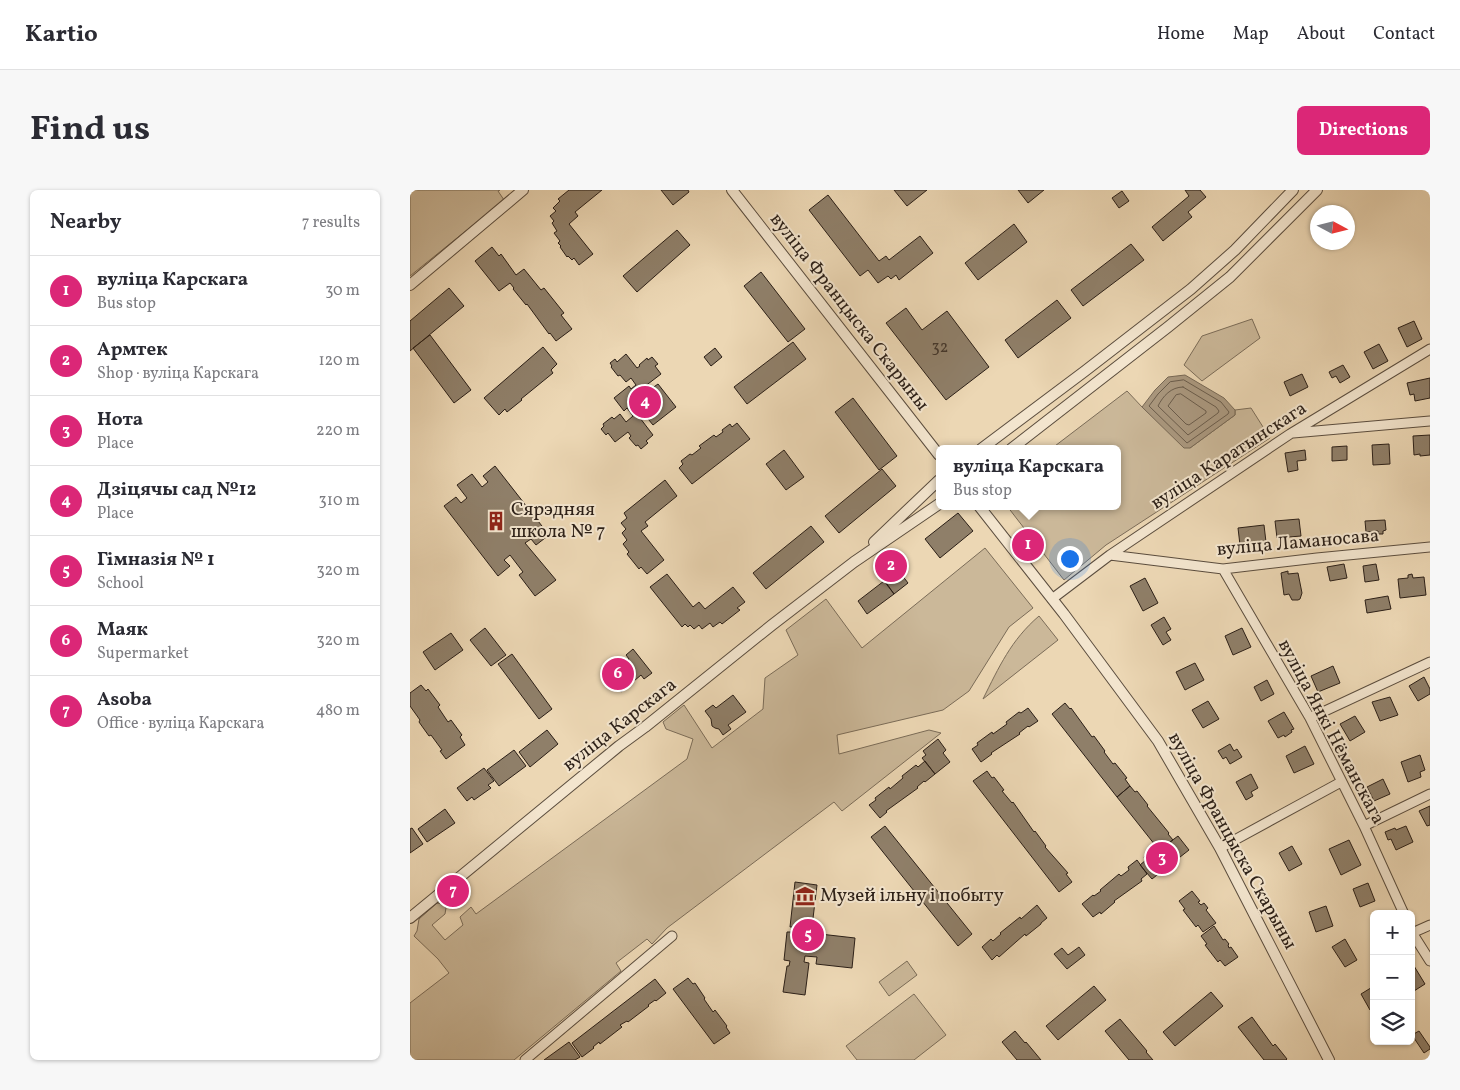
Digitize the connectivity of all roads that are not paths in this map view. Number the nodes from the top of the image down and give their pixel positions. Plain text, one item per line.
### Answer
1 (524, 190) edge
2 (732, 190) edge
3 (1292, 190) edge
4 (1317, 190) edge
5 (410, 285) edge
6 (1430, 349) edge
7 (1430, 421) edge
8 (1290, 434) junction
9 (986, 445) edge
10 (1016, 445) edge
11 (936, 451) edge
12 (936, 483) edge
13 (936, 506) edge
14 (982, 510) edge
15 (1430, 547) edge
16 (1110, 555) junction
17 (854, 562) junction
18 (1223, 569) junction
19 (1052, 599) junction
20 (1430, 662) edge
21 (1310, 718) junction
22 (1341, 782) junction
23 (1430, 794) edge
24 (1364, 826) junction
25 (1220, 848) junction
26 (1402, 910) edge
27 (410, 918) edge
28 (1430, 925) edge
29 (1415, 931) edge
30 (672, 936) dead end
31 (1415, 937) edge
32 (1430, 961) edge
33 (525, 1060) edge
34 (1330, 1060) edge

1 - 5 street
2 - 11 street, вуліца Францыска Скарыны
3 - 9 street
4 - 10 street
6 - 8 street, вуліца Каратынскага
7 - 8 street
8 - 16 street, вуліца Каратынскага
12 - 17 street, вуліца Карскага
13 - 17 street, вуліца Карскага
14 - 19 street, вуліца Францыска Скарыны
15 - 18 street, вуліца Ламаносава
16 - 18 street, вуліца Ламаносава
16 - 19 street, вуліца Каратынскага
17 - 27 street, вуліца Карскага
18 - 21 street, вуліца Янкі Нёманскага
19 - 25 street, вуліца Францыска Скарыны
20 - 21 street
21 - 22 street, вуліца Янкі Нёманскага
22 - 24 street, вуліца Янкі Нёманскага
22 - 25 street
23 - 24 street
24 - 26 street, вуліца Янкі Нёманскага
25 - 34 street, вуліца Францыска Скарыны
28 - 29 street
30 - 33 street
31 - 32 street

